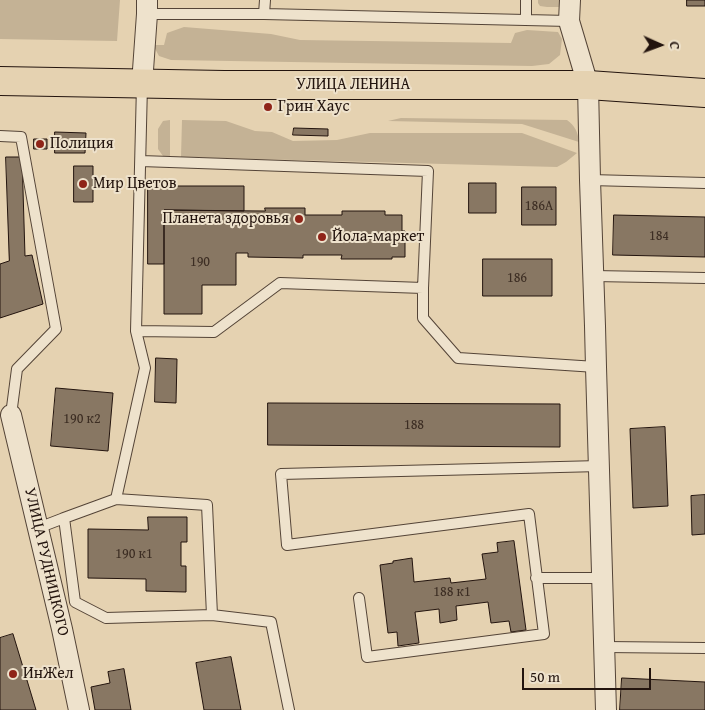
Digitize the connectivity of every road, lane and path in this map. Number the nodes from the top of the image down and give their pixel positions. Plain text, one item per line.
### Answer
1 (264, 0) edge
2 (526, 0) edge
3 (570, 0) edge
4 (147, 7) edge
5 (264, 14) junction
6 (526, 19) junction
7 (569, 21) junction
8 (0, 81) edge
9 (142, 84) junction
10 (588, 85) junction
11 (705, 93) edge
12 (0, 136) edge
13 (141, 161) junction
14 (590, 180) junction
15 (705, 183) edge
16 (594, 276) junction
17 (705, 278) edge
18 (423, 288) junction
19 (136, 331) junction
20 (596, 368) junction
21 (11, 415) joint
22 (600, 466) junction
23 (116, 499) junction
24 (64, 518) junction
25 (38, 528) junction
26 (536, 578) junction
27 (603, 578) junction
28 (359, 598) dead end
29 (212, 615) junction
30 (605, 647) junction
31 (705, 648) edge
32 (79, 710) edge
33 (289, 710) edge
34 (606, 710) edge

1 - 5 lane
2 - 6 lane
3 - 7 street
4 - 5 lane
4 - 9 street
5 - 6 lane
6 - 7 lane
7 - 10 street
8 - 9 main road, УЛИЦА ЛЕНИНА
9 - 10 main road, УЛИЦА ЛЕНИНА
9 - 13 lane
10 - 11 main road, УЛИЦА ЛЕНИНА
10 - 14 street
12 - 21 lane
13 - 18 lane
13 - 19 lane
14 - 15 lane
14 - 16 street
16 - 17 lane
16 - 20 street
18 - 19 lane
18 - 20 lane
19 - 23 lane
20 - 22 street
21 - 25 street, УЛИЦА РУДНИЦКОГО
22 - 26 lane
22 - 27 street
23 - 24 lane
23 - 29 lane
24 - 25 lane
24 - 29 lane
25 - 32 street, УЛИЦА РУДНИЦКОГО
26 - 27 lane
26 - 28 lane
27 - 30 street
29 - 33 lane
30 - 31 lane
30 - 34 street

